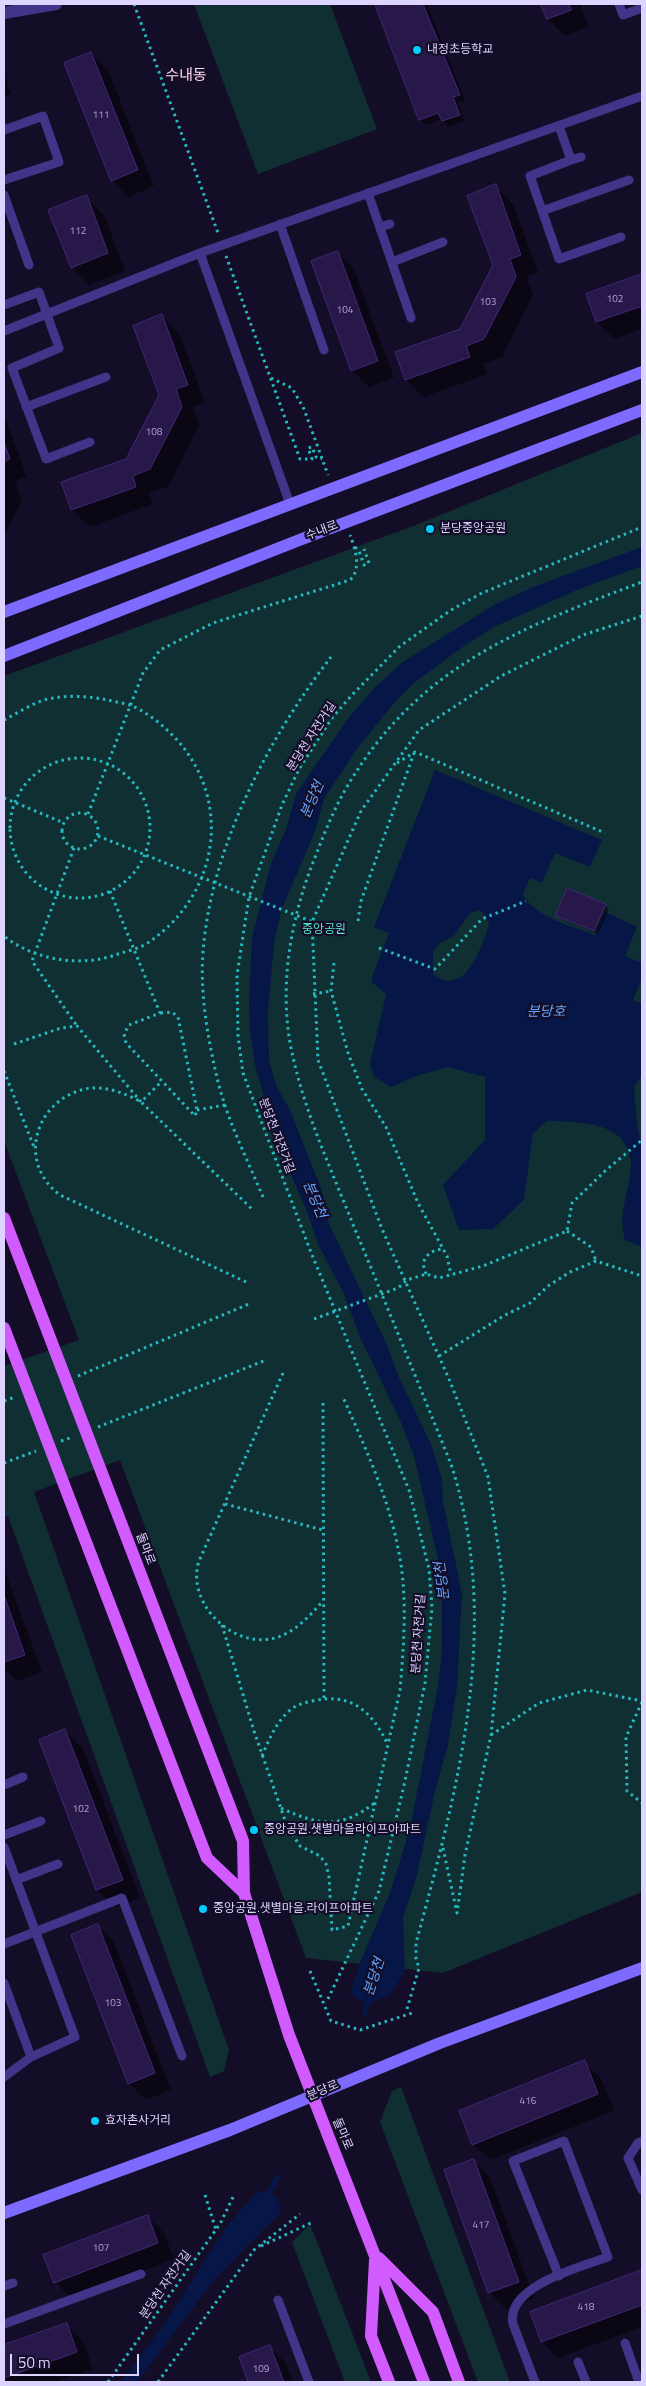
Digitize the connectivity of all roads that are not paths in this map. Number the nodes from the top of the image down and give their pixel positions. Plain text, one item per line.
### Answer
1 (56, 4) edge
2 (619, 4) edge
3 (642, 8) edge
4 (4, 13) edge
5 (642, 96) edge
6 (559, 126) junction
7 (4, 130) edge
8 (581, 157) dead end
9 (571, 160) junction
10 (4, 180) edge
11 (629, 180) dead end
12 (368, 193) junction
13 (4, 195) edge
14 (542, 211) junction
15 (280, 224) junction
16 (390, 224) dead end
17 (380, 227) junction
18 (621, 237) dead end
19 (443, 242) dead end
20 (200, 252) junction
21 (392, 262) junction
22 (29, 265) dead end
23 (4, 305) edge
24 (47, 313) junction
25 (411, 318) dead end
26 (4, 331) edge
27 (324, 350) dead end
28 (642, 372) edge
29 (106, 377) dead end
30 (26, 407) junction
31 (642, 410) edge
32 (90, 442) dead end
33 (290, 504) junction
34 (4, 612) edge
35 (4, 656) edge
36 (4, 1218) edge
37 (4, 1328) edge
38 (23, 1778) dead end
39 (4, 1785) edge
40 (41, 1821) dead end
41 (4, 1835) edge
42 (4, 1847) edge
43 (58, 1864) dead end
44 (16, 1880) junction
45 (244, 1893) junction
46 (35, 1931) junction
47 (4, 1944) edge
48 (642, 1968) edge
49 (4, 1983) edge
50 (182, 2056) dead end
51 (31, 2057) junction
52 (4, 2076) edge
53 (311, 2096) junction
54 (642, 2142) edge
55 (642, 2190) edge
56 (4, 2213) edge
57 (376, 2255) junction
58 (141, 2274) dead end
59 (559, 2276) junction
60 (278, 2300) dead end
61 (4, 2324) edge
62 (625, 2343) dead end
63 (578, 2362) dead end
64 (309, 2382) edge
65 (389, 2382) edge
66 (424, 2382) edge
67 (459, 2382) edge
68 (535, 2382) edge
69 (586, 2382) edge
70 (639, 2382) edge

1 - 4 street
2 - 3 lane
5 - 6 lane
6 - 9 lane
6 - 12 lane
7 - 10 lane
8 - 9 lane
9 - 14 lane
11 - 14 lane
12 - 15 lane
12 - 17 lane
13 - 22 lane
14 - 18 lane
15 - 20 lane
15 - 27 lane
16 - 17 lane
17 - 21 lane
19 - 21 lane
20 - 24 lane
20 - 33 lane
21 - 25 lane
23 - 24 lane
24 - 26 lane
24 - 30 lane
28 - 33 main road
29 - 30 lane
30 - 32 lane
31 - 35 main road, 수내로
33 - 34 main road
36 - 45 main road, 돌마로
37 - 45 main road, 돌마로
38 - 39 lane
40 - 41 lane
42 - 44 lane
43 - 44 lane
44 - 46 lane
45 - 53 main road, 돌마로
46 - 47 lane
46 - 50 lane
46 - 51 lane
48 - 53 main road, 분당로
49 - 51 lane
51 - 52 lane
53 - 56 main road, 분당로
53 - 57 main road, 돌마로
54 - 55 lane
57 - 65 main road
57 - 66 main road, 돌마로
57 - 67 main road
58 - 61 lane
59 - 59 lane
59 - 68 lane
60 - 64 lane
62 - 70 lane
63 - 69 lane

